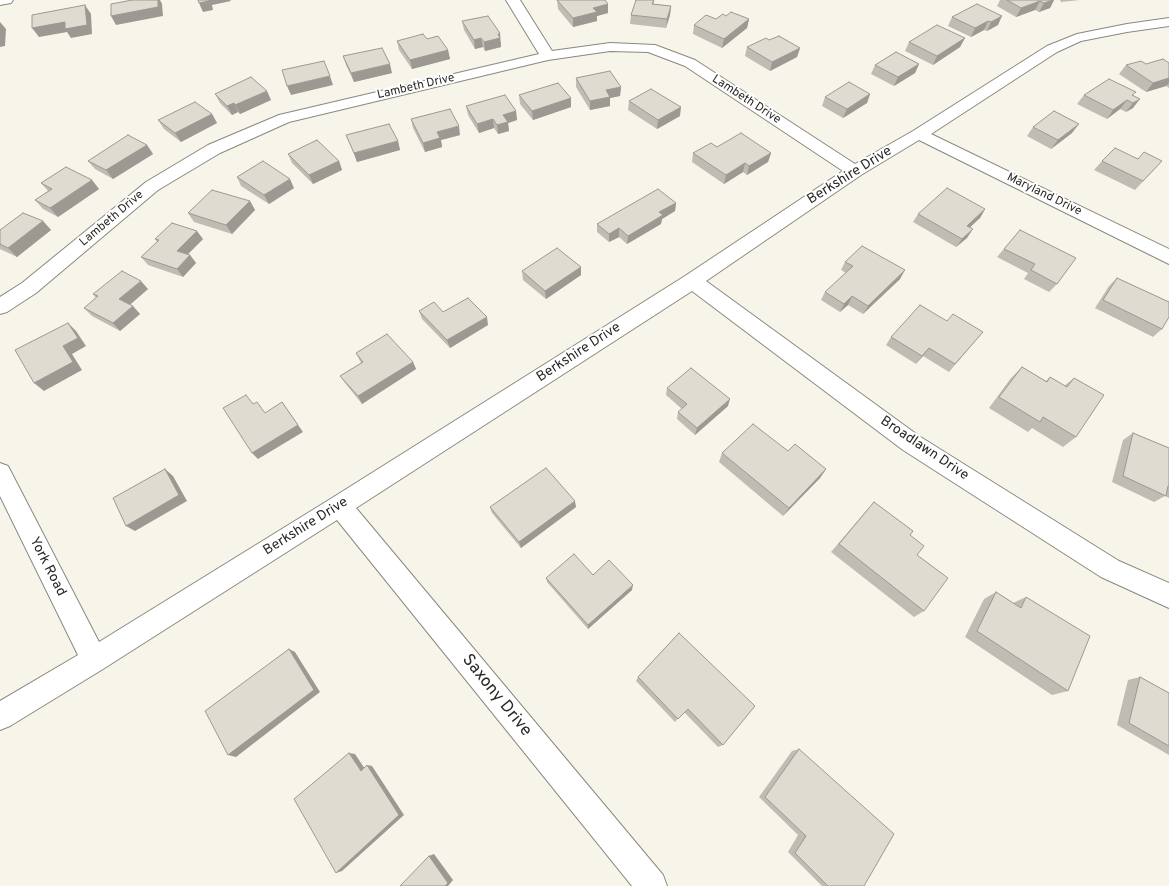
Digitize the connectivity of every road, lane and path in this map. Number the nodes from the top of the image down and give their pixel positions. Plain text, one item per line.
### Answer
1 (6, 0) edge
2 (513, 0) edge
3 (0, 1) edge
4 (1169, 22) edge
5 (548, 56) junction
6 (919, 134) junction
7 (855, 172) junction
8 (1169, 257) edge
9 (692, 281) junction
10 (0, 307) edge
11 (0, 473) edge
12 (340, 506) junction
13 (1169, 596) edge
14 (94, 660) junction
15 (0, 716) edge
16 (652, 886) edge

1 - 3 street
2 - 5 street
4 - 6 street, Berkshire Drive
5 - 7 street, Lambeth Drive
5 - 10 street, Lambeth Drive
6 - 7 street, Berkshire Drive
6 - 8 street, Maryland Drive
7 - 9 street, Berkshire Drive
9 - 12 street, Berkshire Drive
9 - 13 street, Broadlawn Drive
11 - 14 street, York Road
12 - 14 street, Berkshire Drive
12 - 16 street, Saxony Drive
14 - 15 street, Berkshire Drive

